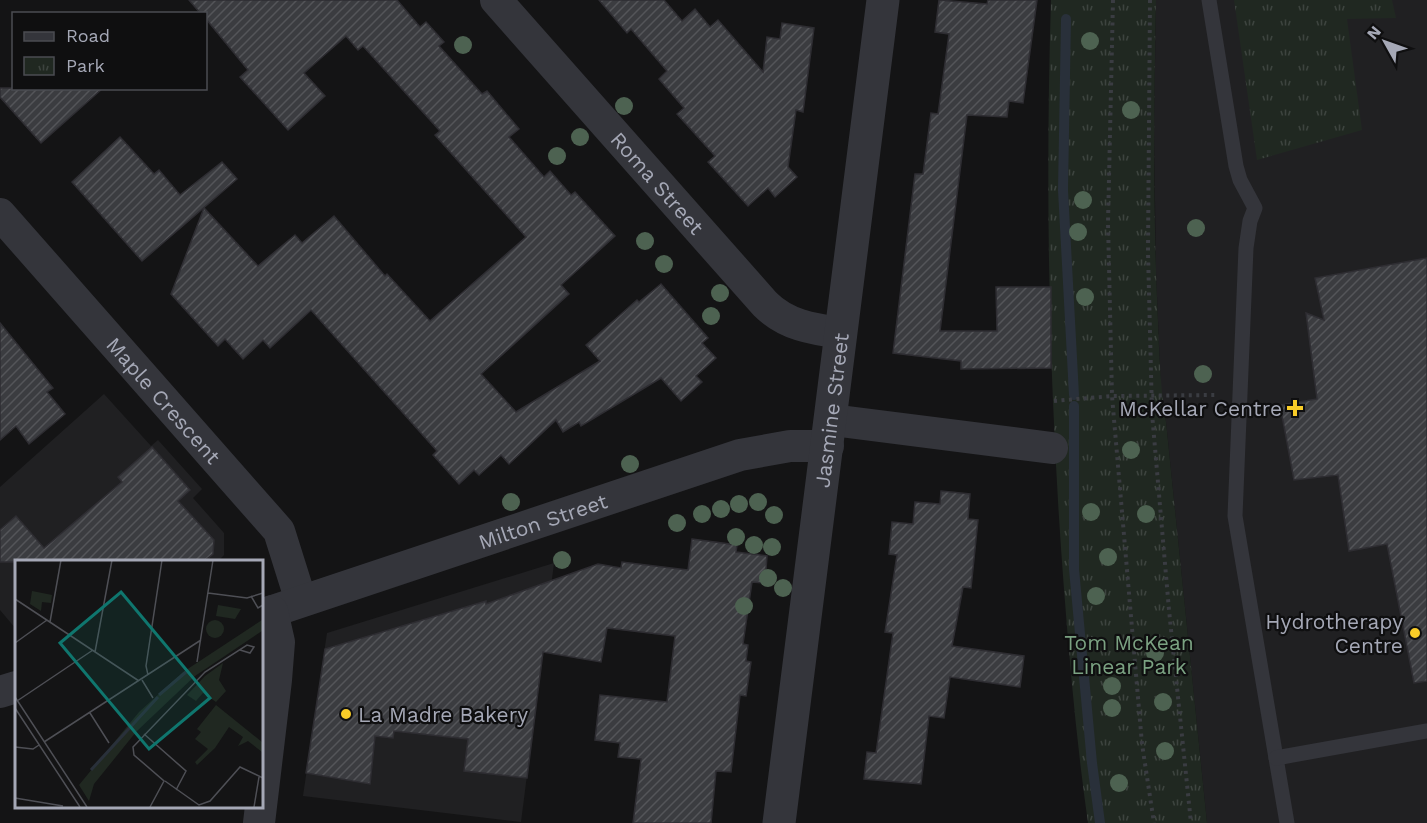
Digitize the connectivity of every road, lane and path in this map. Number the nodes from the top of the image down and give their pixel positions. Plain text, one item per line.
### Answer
1 (496, 0) edge
2 (883, 0) edge
3 (1113, 0) edge
4 (1150, 0) edge
5 (1209, 0) edge
6 (0, 214) edge
7 (841, 333) junction
8 (1225, 395) dead end
9 (1112, 396) junction
10 (1152, 396) junction
11 (1054, 401) dead end
12 (830, 433) junction
13 (1052, 447) dead end
14 (301, 601) junction
15 (267, 613) edge
16 (15, 687) edge
17 (0, 692) edge
18 (1427, 731) edge
19 (1276, 758) junction
20 (262, 798) edge
21 (261, 808) edge
22 (259, 823) edge
23 (779, 823) edge
24 (1154, 823) edge
25 (1191, 823) edge
26 (1287, 823) edge

1 - 7 street, Roma Street
2 - 7 street, Jasmine Street
3 - 9 path
4 - 10 path
5 - 19 lane
6 - 14 street, Maple Crescent
7 - 12 street, Jasmine Street
8 - 10 path
9 - 10 path
9 - 11 path
9 - 24 path
10 - 25 path
12 - 13 street, Milton Street
12 - 14 street, Milton Street
12 - 23 street, Jasmine Street
14 - 15 street, Milton Street
15 - 20 street
16 - 17 street
18 - 19 lane
19 - 26 lane
21 - 22 street

